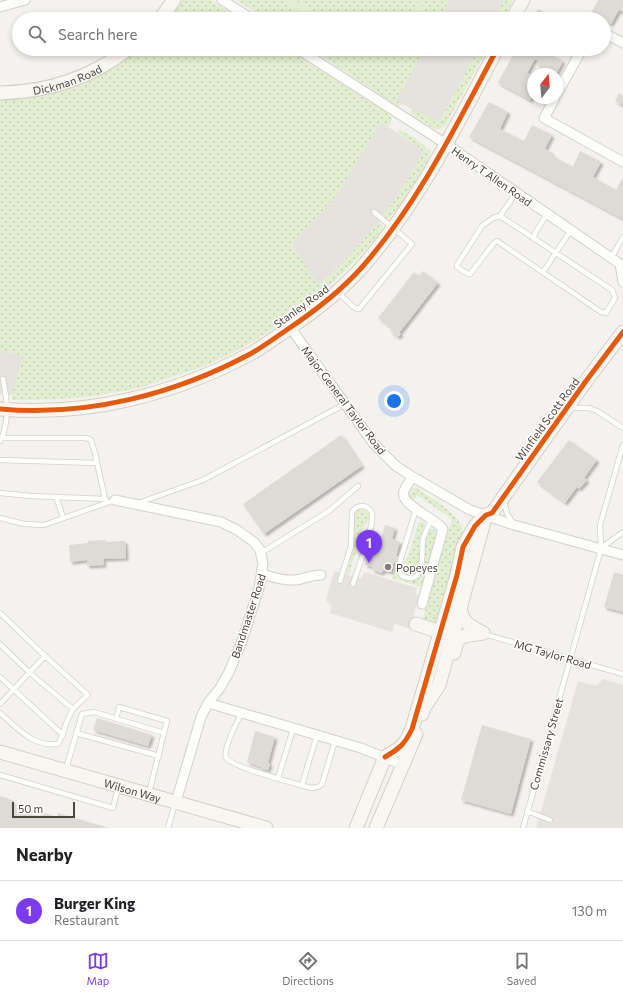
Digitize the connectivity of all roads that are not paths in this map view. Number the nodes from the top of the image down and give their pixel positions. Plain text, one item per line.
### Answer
1 (25, 0) edge
2 (174, 0) edge
3 (222, 0) edge
4 (523, 0) edge
5 (0, 7) edge
6 (165, 12) edge
7 (241, 12) edge
8 (516, 12) edge
9 (611, 37) edge
10 (623, 43) edge
11 (117, 56) edge
12 (309, 56) edge
13 (492, 56) edge
14 (578, 56) edge
15 (563, 83) edge
16 (0, 93) edge
17 (552, 104) edge
18 (446, 144) junction
19 (623, 162) edge
20 (516, 192) junction
21 (374, 212) dead end
22 (547, 214) junction
23 (500, 216) junction
24 (393, 228) junction
25 (571, 230) junction
26 (534, 238) junction
27 (622, 241) edge
28 (555, 252) junction
29 (611, 258) junction
30 (621, 265) edge
31 (542, 272) junction
32 (623, 282) edge
33 (337, 292) junction
34 (290, 327) junction
35 (623, 332) edge
36 (3, 379) dead end
37 (345, 404) junction
38 (4, 409) edge
39 (566, 409) junction
40 (623, 428) edge
41 (1, 439) edge
42 (623, 445) edge
43 (0, 460) edge
44 (97, 463) junction
45 (412, 477) junction
46 (358, 486) dead end
47 (0, 493) edge
48 (56, 497) junction
49 (503, 497) junction
50 (105, 499) junction
51 (115, 500) junction
52 (136, 504) junction
53 (416, 509) junction
54 (486, 515) junction
55 (63, 517) junction
56 (0, 518) edge
57 (432, 518) junction
58 (514, 525) junction
59 (623, 532) edge
60 (601, 548) junction
61 (261, 553) junction
62 (623, 555) edge
63 (262, 574) junction
64 (321, 575) dead end
65 (340, 581) dead end
66 (353, 584) dead end
67 (422, 604) dead end
68 (460, 607) junction
69 (0, 612) edge
70 (416, 624) dead end
71 (440, 632) junction
72 (483, 633) junction
73 (0, 644) edge
74 (45, 656) junction
75 (570, 659) junction
76 (30, 673) junction
77 (623, 674) edge
78 (0, 678) edge
79 (439, 685) junction
80 (14, 690) junction
81 (208, 703) junction
82 (0, 704) edge
83 (73, 710) junction
84 (0, 713) edge
85 (241, 714) junction
86 (116, 719) junction
87 (293, 729) junction
88 (76, 733) junction
89 (164, 733) junction
90 (63, 735) junction
91 (317, 736) junction
92 (335, 741) junction
93 (0, 752) edge
94 (159, 756) junction
95 (385, 757) junction
96 (402, 765) junction
97 (66, 770) junction
98 (0, 775) edge
99 (278, 778) junction
100 (302, 785) junction
101 (119, 786) junction
102 (149, 794) junction
103 (176, 802) junction
104 (527, 811) junction
105 (550, 820) dead end
106 (357, 824) edge
107 (379, 826) edge
108 (168, 828) edge
109 (266, 828) edge
110 (348, 828) edge
111 (522, 828) edge

1 - 5 street
2 - 6 street
3 - 7 street
4 - 8 street
9 - 10 street
11 - 16 street, Dickman Road
12 - 18 street, Henry T Allen Road
13 - 18 street, Stanley Road
14 - 15 street
17 - 19 street
18 - 20 street, Henry T Allen Road
18 - 24 street, Stanley Road
20 - 22 street, Henry T Allen Road
20 - 23 lane
21 - 24 lane
22 - 25 street, Henry T Allen Road
22 - 26 lane
23 - 26 lane
23 - 31 lane
24 - 33 street, Stanley Road
24 - 33 lane
25 - 28 lane
25 - 29 street, Henry T Allen Road
26 - 28 lane
27 - 29 lane
28 - 31 lane
28 - 31 lane
29 - 30 street, Henry T Allen Road
30 - 32 street
33 - 34 street, Stanley Road
34 - 37 street, Major General Taylor Road
34 - 38 street, Stanley Road
35 - 39 street, Winfield Scott Road
36 - 38 lane
37 - 45 street, Major General Taylor Road
37 - 52 lane
38 - 41 lane
39 - 40 lane
39 - 49 street, Winfield Scott Road
41 - 44 lane
42 - 60 lane, Commissary Street
43 - 44 lane
44 - 50 lane
45 - 53 street
45 - 54 street, Major General Taylor Road
46 - 61 lane
47 - 48 lane
48 - 50 lane
48 - 55 lane
49 - 54 street, Winfield Scott Road
49 - 58 lane
50 - 51 lane
51 - 52 street
51 - 55 lane
52 - 61 street
53 - 57 street
53 - 57 lane
54 - 58 street, Major General Taylor Road
54 - 68 street
54 - 71 street, Winfield Scott Road
55 - 56 lane
57 - 67 street
58 - 60 street, Major General Taylor Road
59 - 60 lane
60 - 62 street, Major General Taylor Road
60 - 75 lane, Commissary Street
61 - 63 street, Bandmaster Road
63 - 64 street
63 - 81 street, Bandmaster Road
65 - 66 lane
68 - 72 street
68 - 79 street
69 - 74 lane
70 - 71 street
71 - 95 street, Winfield Scott Road
72 - 75 lane, MG Taylor Road
72 - 79 street
73 - 76 lane
74 - 76 lane
74 - 83 lane
75 - 77 lane, MG Taylor Road
75 - 104 lane, Commissary Street
76 - 80 lane
76 - 83 lane
78 - 80 lane
79 - 96 street
80 - 82 lane
80 - 90 lane
81 - 85 street
81 - 103 street, Bandmaster Road
83 - 90 lane
84 - 90 lane
85 - 87 street
85 - 99 lane
86 - 88 lane
86 - 89 lane
86 - 89 lane
87 - 91 street
87 - 99 lane
88 - 94 lane
88 - 97 lane
89 - 94 lane
91 - 92 street
91 - 100 lane
92 - 95 street
92 - 100 lane
93 - 97 street, Wilson Way
94 - 102 lane
95 - 96 street
95 - 106 street
96 - 107 street
97 - 101 street, Wilson Way
98 - 101 lane
99 - 100 lane
101 - 102 street, Wilson Way
102 - 103 street, Wilson Way
103 - 108 lane
103 - 109 street, Wilson Way
104 - 105 lane
104 - 111 lane, Commissary Street
106 - 110 street

